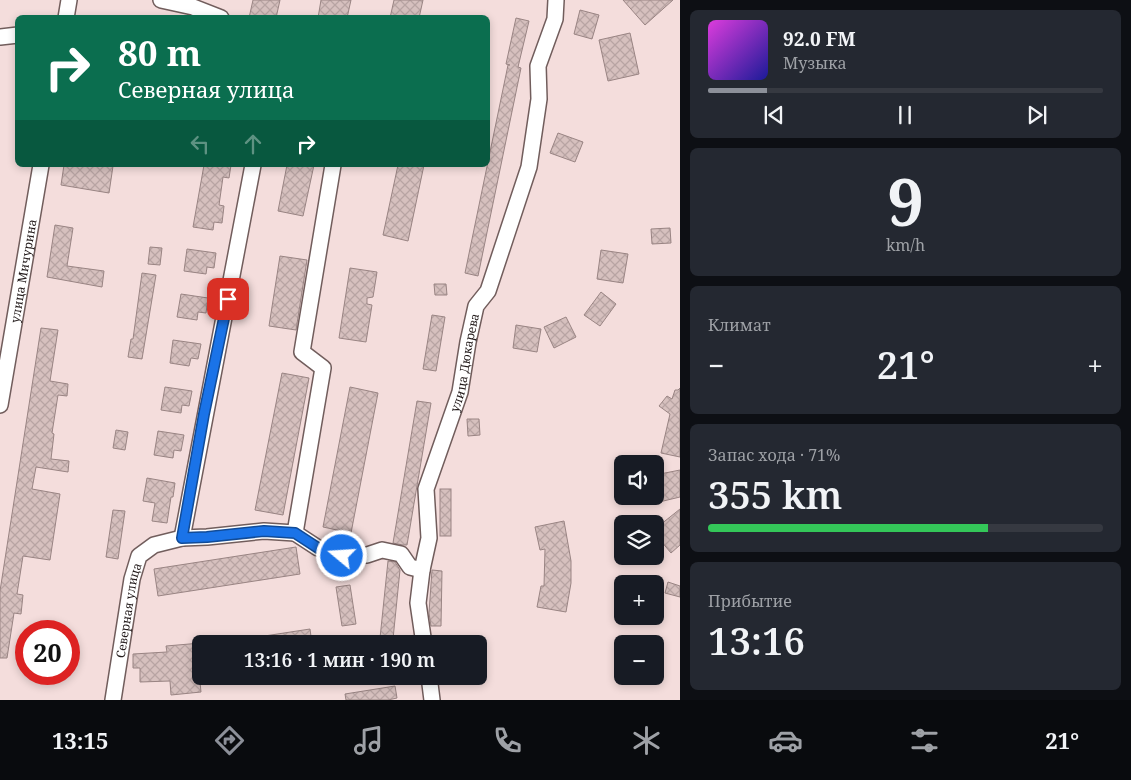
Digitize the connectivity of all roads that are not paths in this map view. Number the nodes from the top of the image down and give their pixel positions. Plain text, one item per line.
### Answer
1 (69, 0) edge
2 (161, 0) edge
3 (556, 0) edge
4 (66, 15) edge
5 (214, 15) edge
6 (15, 35) edge
7 (0, 37) edge
8 (41, 167) edge
9 (253, 167) edge
10 (333, 167) edge
11 (0, 405) edge
12 (295, 533) junction
13 (182, 538) junction
14 (422, 570) junction
15 (423, 635) edge
16 (430, 685) edge
17 (113, 700) edge
18 (432, 700) edge

1 - 4 street
2 - 5 street
3 - 14 street, улица Дюкарева
6 - 7 street
8 - 11 street, улица Мичурина
9 - 13 street
10 - 12 street
12 - 13 street, Северная улица
12 - 14 street
13 - 17 street, Северная улица
14 - 15 street, улица Дюкарева
16 - 18 street

